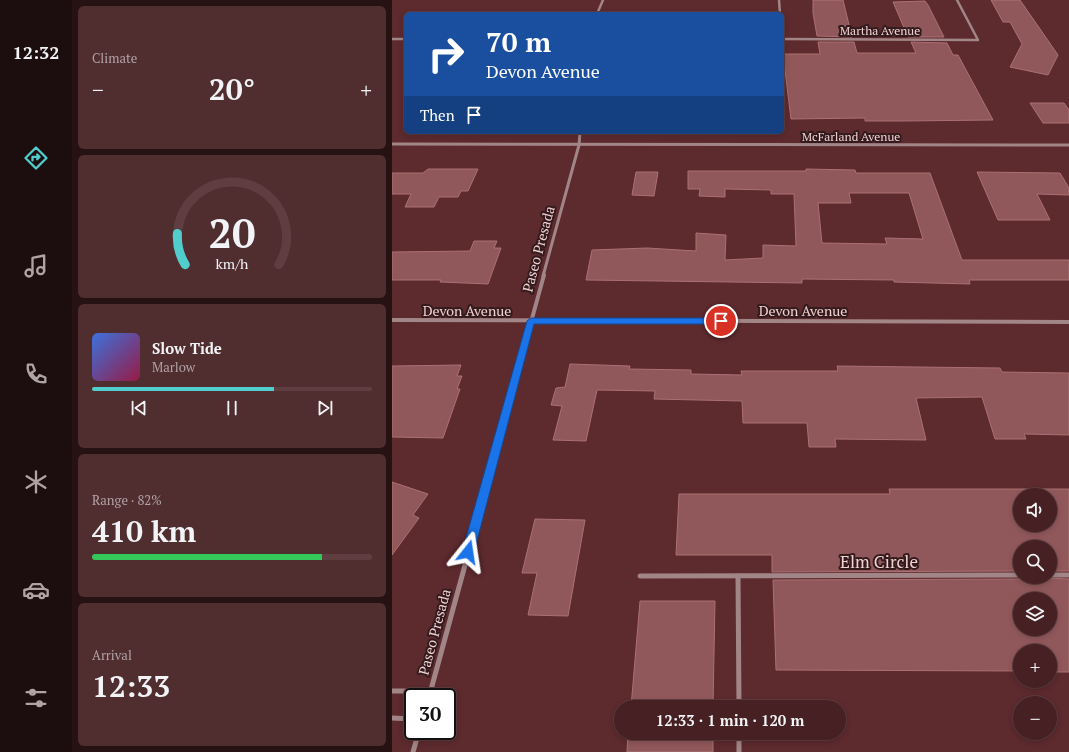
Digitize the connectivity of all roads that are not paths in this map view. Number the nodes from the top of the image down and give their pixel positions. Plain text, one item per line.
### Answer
1 (603, 0) edge
2 (780, 0) edge
3 (958, 0) edge
4 (598, 12) edge
5 (780, 12) edge
6 (392, 39) edge
7 (404, 39) edge
8 (784, 39) edge
9 (580, 134) edge
10 (392, 144) edge
11 (579, 145) junction
12 (1069, 145) edge
13 (392, 320) edge
14 (531, 321) junction
15 (1069, 322) edge
16 (1013, 575) edge
17 (1057, 575) edge
18 (1069, 575) edge
19 (640, 576) dead end
20 (738, 576) junction
21 (431, 688) edge
22 (392, 691) edge
23 (404, 691) edge
24 (739, 700) edge
25 (392, 718) edge
26 (404, 718) edge
27 (416, 740) edge
28 (739, 740) edge
29 (413, 752) edge
30 (739, 752) edge

1 - 4 street
2 - 5 street
3 - 8 street, Martha Avenue
6 - 7 street
9 - 11 street, Paseo Presada
10 - 11 street, McFarland Avenue
11 - 12 street, McFarland Avenue
11 - 14 street, Paseo Presada
13 - 14 street, Devon Avenue
14 - 15 street, Devon Avenue
14 - 21 street, Paseo Presada
16 - 20 street, Elm Circle
17 - 18 street
19 - 20 street, Elm Circle
20 - 24 street
22 - 23 street
25 - 26 street
27 - 29 street
28 - 30 street

